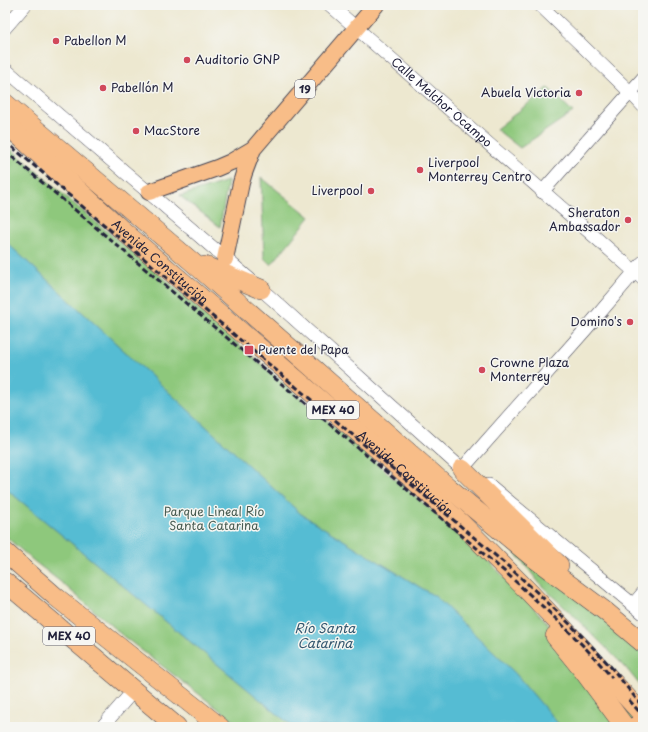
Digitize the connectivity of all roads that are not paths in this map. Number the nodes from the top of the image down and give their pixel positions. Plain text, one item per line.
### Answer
1 (25, 5) edge
2 (330, 5) edge
3 (376, 5) edge
4 (540, 5) edge
5 (5, 28) edge
6 (357, 29) junction
7 (5, 69) edge
8 (643, 78) edge
9 (630, 92) junction
10 (5, 103) edge
11 (643, 106) edge
12 (5, 123) edge
13 (31, 126) junction
14 (253, 149) junction
15 (149, 192) junction
16 (542, 192) junction
17 (120, 229) junction
18 (226, 259) junction
19 (190, 260) junction
20 (643, 262) edge
21 (639, 276) edge
22 (261, 289) junction
23 (462, 469) junction
24 (460, 522) junction
25 (5, 552) edge
26 (5, 582) edge
27 (643, 593) edge
28 (633, 605) junction
29 (605, 611) junction
30 (643, 613) edge
31 (643, 635) edge
32 (643, 643) edge
33 (134, 690) junction
34 (643, 715) edge
35 (643, 720) edge
36 (102, 727) edge
37 (177, 727) edge
38 (192, 727) edge
39 (220, 727) edge
40 (625, 727) edge
41 (632, 727) edge

1 - 5 street
2 - 6 street, Calle Melchor Ocampo
3 - 6 main road, 19
4 - 9 street
6 - 14 main road, 19
6 - 16 street, Calle Melchor Ocampo
7 - 15 street
8 - 9 street
9 - 11 street
9 - 16 street
10 - 13 highway, Avenida Constitución / MEX 40
12 - 17 highway, Avenida Constitución / MEX 40
13 - 17 highway
13 - 19 highway, Avenida Constitución / MEX 40
14 - 15 main road, 19
14 - 18 main road, 19
15 - 18 street
16 - 21 street, Calle Melchor Ocampo
17 - 24 highway, Avenida Constitución / MEX 40
18 - 22 street
19 - 22 highway
19 - 29 highway, Avenida Constitución / MEX 40
20 - 21 street
21 - 23 street
22 - 23 street
23 - 28 street
23 - 29 highway
24 - 34 highway, Avenida Constitución / MEX 40
24 - 40 highway
25 - 39 highway, MEX 40
26 - 33 highway, MEX 40
27 - 28 street
28 - 30 street
29 - 31 highway
29 - 32 highway, Avenida Constitución / MEX 40
33 - 36 street
33 - 37 highway, MEX 40
33 - 38 highway
35 - 41 main road

